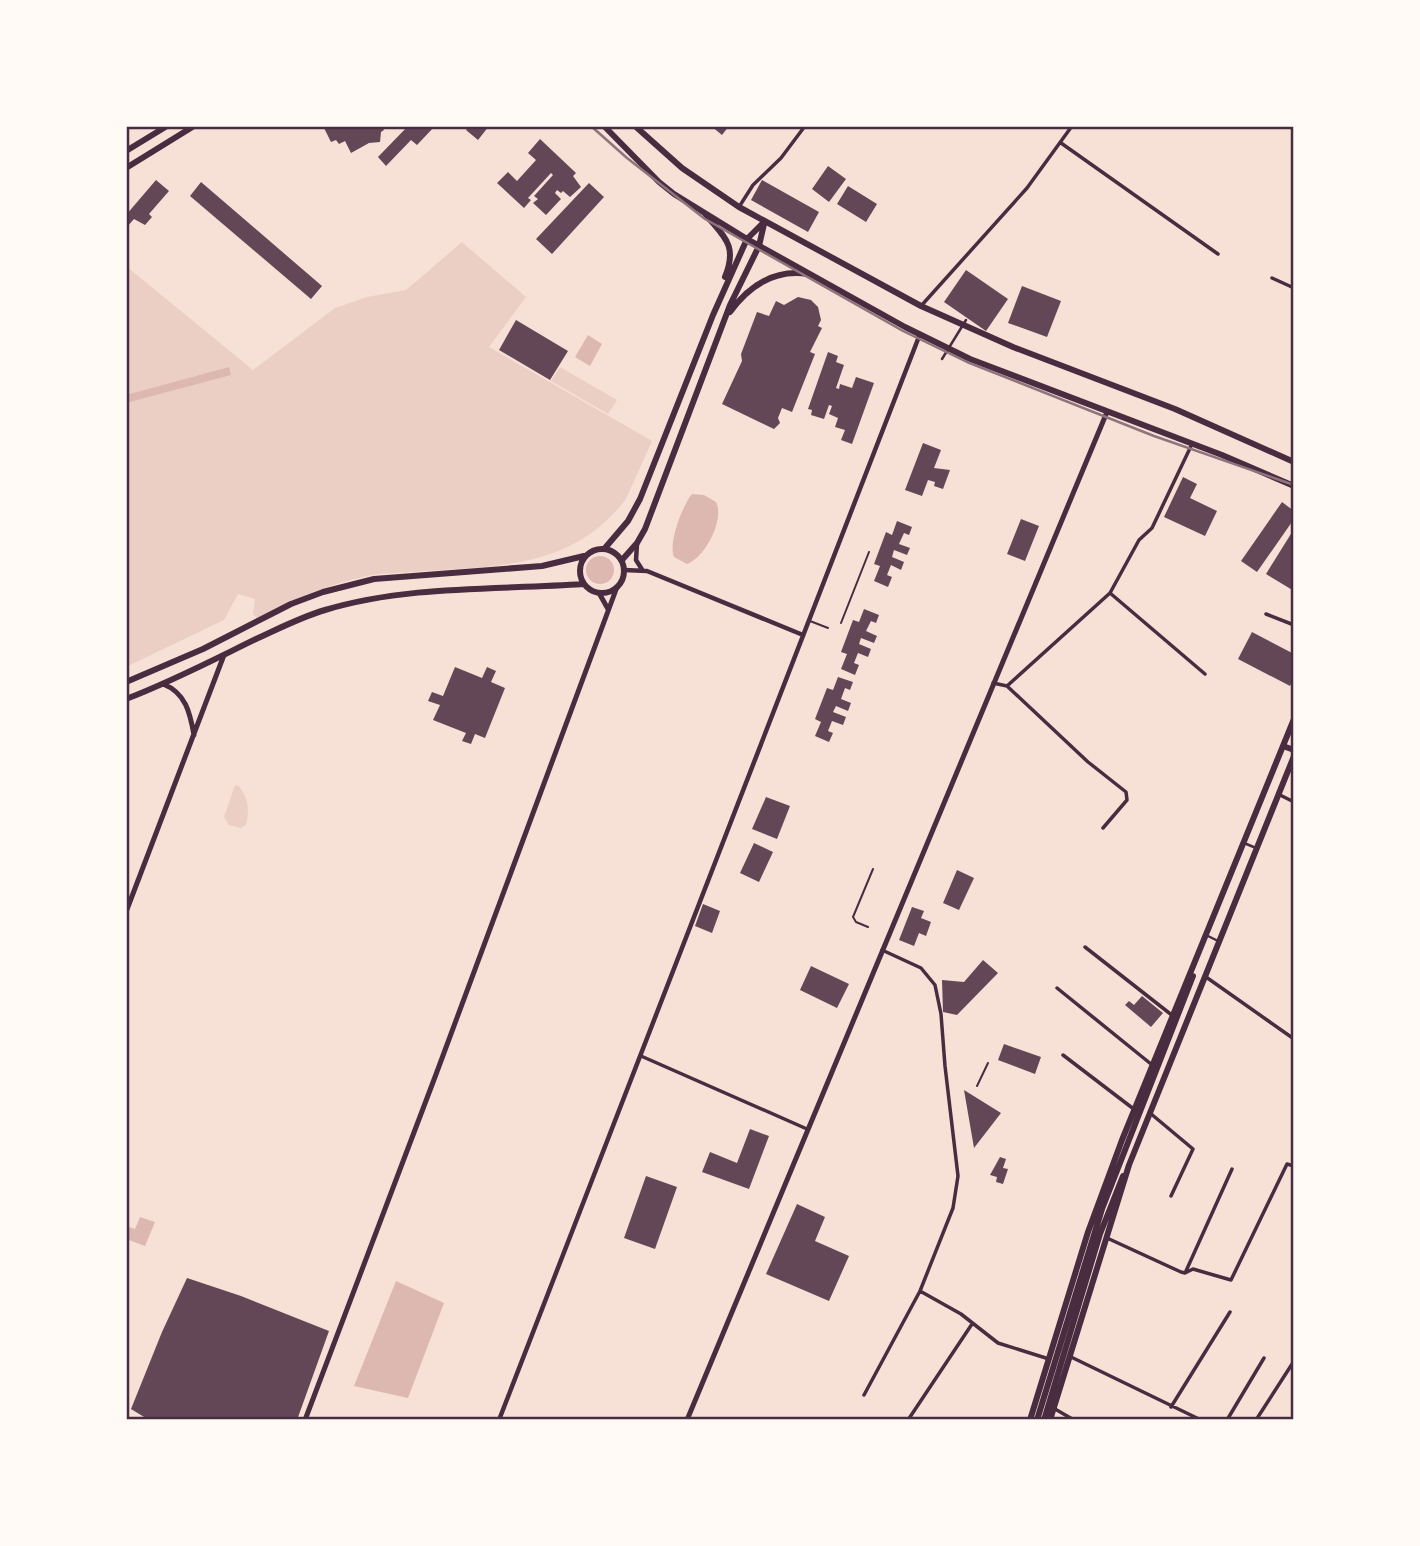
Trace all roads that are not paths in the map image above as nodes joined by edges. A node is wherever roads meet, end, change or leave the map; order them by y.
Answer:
1 (167, 126) edge
2 (194, 126) edge
3 (604, 126) edge
4 (635, 126) edge
5 (805, 126) edge
6 (1072, 126) edge
7 (1289, 126) edge
8 (1294, 130) edge
9 (1061, 144) junction
10 (126, 150) edge
11 (126, 167) edge
12 (740, 207) junction
13 (706, 215) junction
14 (764, 222) junction
15 (747, 239) junction
16 (759, 246) junction
17 (1218, 254) dead end
18 (808, 275) junction
19 (1272, 278) dead end
20 (1294, 288) edge
21 (921, 306) junction
22 (713, 315) junction
23 (724, 320) junction
24 (966, 320) dead end
25 (920, 334) junction
26 (942, 359) dead end
27 (1107, 412) junction
28 (1192, 444) junction
29 (1294, 462) edge
30 (1294, 486) edge
31 (637, 543) junction
32 (605, 548) junction
33 (869, 552) dead end
34 (584, 556) junction
35 (622, 560) junction
36 (624, 570) junction
37 (643, 571) junction
38 (583, 584) junction
39 (617, 587) junction
40 (599, 593) junction
41 (1110, 593) junction
42 (608, 612) junction
43 (1266, 614) dead end
44 (809, 620) junction
45 (841, 623) dead end
46 (1294, 625) edge
47 (828, 628) dead end
48 (803, 635) junction
49 (224, 655) junction
50 (1205, 674) dead end
51 (126, 682) edge
52 (993, 683) junction
53 (163, 684) junction
54 (1007, 686) junction
55 (126, 699) edge
56 (1294, 719) edge
57 (194, 735) junction
58 (1283, 746) junction
59 (1294, 753) edge
60 (1278, 794) junction
61 (1294, 802) edge
62 (1103, 828) dead end
63 (1244, 843) junction
64 (1256, 848) junction
65 (873, 869) dead end
66 (126, 912) edge
67 (867, 927) dead end
68 (1206, 935) junction
69 (1218, 940) junction
70 (1085, 947) dead end
71 (882, 950) junction
72 (1199, 954) junction
73 (1206, 977) junction
74 (1057, 988) dead end
75 (1173, 1016) junction
76 (1294, 1038) edge
77 (1063, 1055) dead end
78 (640, 1056) junction
79 (1153, 1065) junction
80 (1135, 1110) junction
81 (1150, 1113) junction
82 (807, 1129) junction
83 (1127, 1129) junction
84 (1141, 1136) junction
85 (1129, 1165) junction
86 (1294, 1166) edge
87 (1232, 1169) dead end
88 (1171, 1196) dead end
89 (1107, 1238) junction
90 (1185, 1273) junction
91 (920, 1291) junction
92 (1230, 1312) dead end
93 (972, 1324) junction
94 (1069, 1356) junction
95 (1264, 1358) dead end
96 (1049, 1359) junction
97 (1294, 1361) edge
98 (864, 1395) dead end
99 (1171, 1407) junction
100 (1053, 1409) junction
101 (306, 1419) edge
102 (499, 1420) edge
103 (687, 1420) edge
104 (908, 1420) edge
105 (1030, 1420) edge
106 (1037, 1420) edge
107 (1044, 1420) edge
108 (1050, 1420) edge
109 (1074, 1420) edge
110 (1202, 1420) edge
111 (1227, 1420) edge
112 (1256, 1420) edge

1 - 10 main road
2 - 11 main road
3 - 13 main road
4 - 12 main road
5 - 12 street
6 - 9 street
7 - 8 street
9 - 17 street
9 - 21 street
12 - 14 main road
13 - 15 main road
13 - 22 main road
14 - 15 main road
14 - 16 main road
14 - 21 main road
15 - 16 main road
15 - 22 main road
16 - 18 main road
16 - 23 main road
18 - 23 main road
18 - 25 main road
19 - 20 street
21 - 29 main road
22 - 32 main road
23 - 31 main road
24 - 26 street
25 - 27 main road
25 - 44 street
27 - 28 main road
27 - 52 main road
28 - 30 main road
28 - 41 street
31 - 35 main road
31 - 37 street
32 - 34 main road
32 - 35 main road
33 - 45 lane
34 - 38 main road
34 - 51 main road
35 - 36 main road
36 - 37 street
36 - 39 main road
37 - 48 street
38 - 40 main road
38 - 49 main road
39 - 40 main road
39 - 42 main road
40 - 42 main road
41 - 50 street
41 - 54 street
42 - 101 main road
43 - 46 street
44 - 47 lane
44 - 48 street
48 - 78 street
49 - 53 main road
49 - 57 main road
52 - 54 street
52 - 71 main road
53 - 55 main road
53 - 57 main road
54 - 62 street
56 - 58 main road
57 - 66 main road
58 - 59 main road
58 - 63 main road
59 - 60 main road
60 - 61 street
60 - 64 main road
63 - 64 street
63 - 68 main road
64 - 69 main road
65 - 67 lane
68 - 69 street
68 - 72 main road
69 - 73 main road
70 - 75 street
71 - 82 main road
71 - 91 street
72 - 75 main road
72 - 106 main road
73 - 76 street
73 - 81 main road
74 - 79 street
75 - 79 main road
77 - 80 street
78 - 82 street
78 - 102 street
79 - 80 main road
80 - 83 main road
81 - 84 main road
81 - 88 street
82 - 103 main road
83 - 84 main road
83 - 96 main road
84 - 85 main road
85 - 89 main road
85 - 107 main road
86 - 90 street
87 - 90 street
89 - 90 street
89 - 94 main road
91 - 93 street
91 - 98 street
92 - 99 street
93 - 96 street
93 - 104 street
94 - 99 street
94 - 100 main road
95 - 111 street
96 - 105 main road
97 - 112 street
99 - 110 street
100 - 108 main road
100 - 109 street

